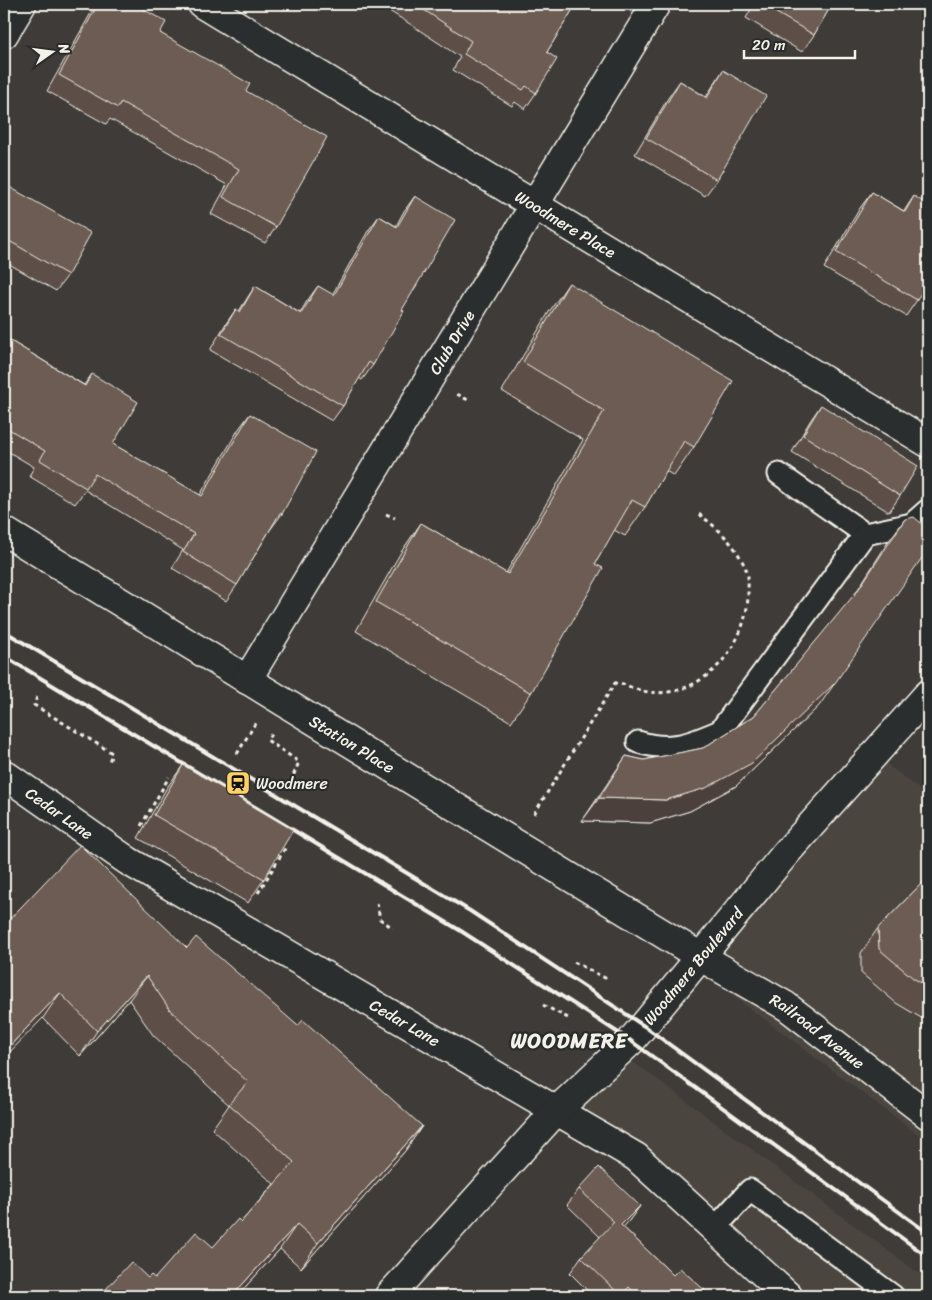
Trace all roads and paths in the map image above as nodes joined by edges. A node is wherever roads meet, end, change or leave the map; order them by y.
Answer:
1 (22, 4) edge
2 (202, 4) edge
3 (656, 4) edge
4 (4, 34) edge
5 (534, 204) junction
6 (928, 443) edge
7 (779, 474) dead end
8 (928, 510) edge
9 (696, 512) dead end
10 (4, 531) edge
11 (865, 534) junction
12 (247, 680) junction
13 (928, 694) edge
14 (37, 697) dead end
15 (246, 738) dead end
16 (280, 738) dead end
17 (638, 742) dead end
18 (237, 754) dead end
19 (109, 762) dead end
20 (169, 777) dead end
21 (8, 786) edge
22 (289, 786) dead end
23 (534, 814) dead end
24 (141, 826) dead end
25 (286, 847) edge
26 (258, 893) edge
27 (377, 903) dead end
28 (393, 928) dead end
29 (701, 957) junction
30 (574, 962) dead end
31 (607, 979) dead end
32 (543, 1005) dead end
33 (570, 1019) dead end
34 (555, 1112) junction
35 (928, 1115) edge
36 (714, 1229) junction
37 (389, 1296) edge
38 (788, 1296) edge
39 (893, 1296) edge

1 - 4 street
2 - 5 street, Woodmere Place
3 - 5 street, Club Drive
5 - 6 street, Woodmere Place
5 - 12 street, Club Drive
7 - 11 lane
8 - 11 lane
9 - 23 path
10 - 12 street, Station Place
11 - 17 lane
12 - 29 street, Station Place
13 - 29 street, Woodmere Boulevard
14 - 19 path
15 - 18 path
16 - 22 path
20 - 24 path
21 - 34 street, Cedar Lane
25 - 26 path
27 - 28 path
29 - 34 street, Woodmere Boulevard
29 - 35 street, Railroad Avenue
30 - 31 path
32 - 33 path
34 - 36 street, Cedar Lane
34 - 37 street, Woodmere Boulevard
36 - 38 street, Cedar Lane
36 - 39 lane

